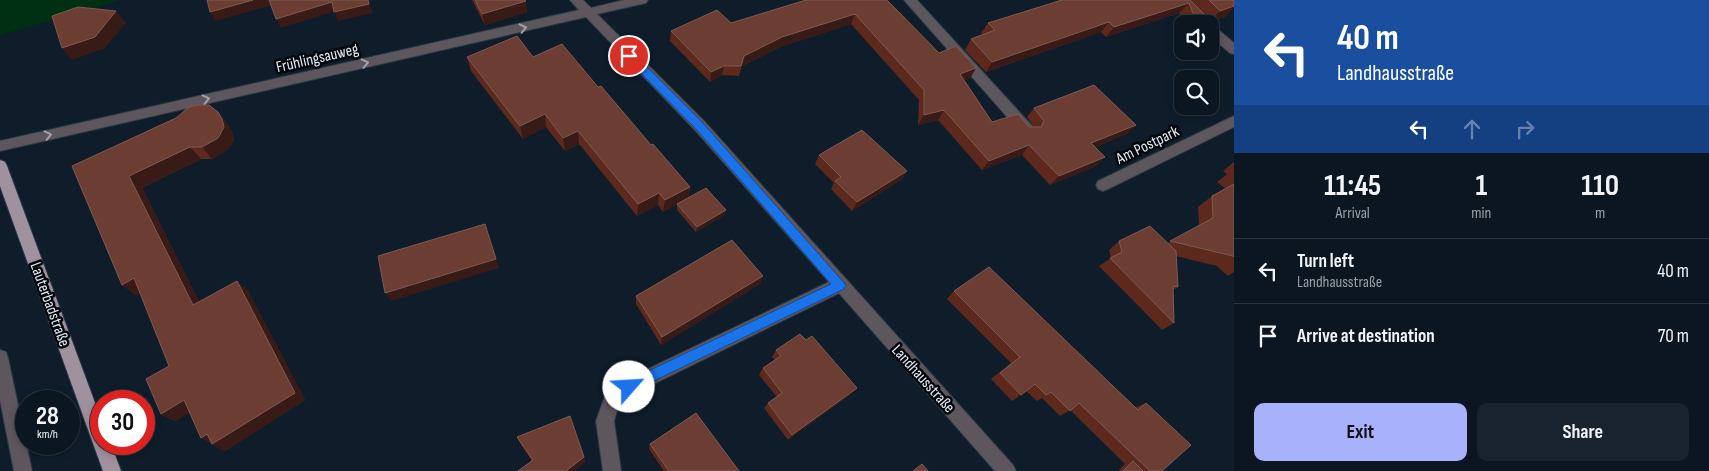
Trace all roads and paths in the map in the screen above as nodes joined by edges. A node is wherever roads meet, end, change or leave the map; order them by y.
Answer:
1 (576, 0) edge
2 (642, 0) edge
3 (910, 0) edge
4 (1178, 0) edge
5 (587, 13) junction
6 (1194, 15) edge
7 (1219, 37) edge
8 (1234, 50) edge
9 (1234, 121) edge
10 (1028, 131) edge
11 (0, 146) edge
12 (0, 166) edge
13 (1103, 185) dead end
14 (840, 285) junction
15 (0, 358) edge
16 (90, 410) edge
17 (106, 455) edge
18 (23, 471) edge
19 (112, 471) edge
20 (612, 471) edge
21 (1007, 471) edge

1 - 5 street, Landhausstraße
2 - 5 street, Frühlingsauweg
3 - 10 street
4 - 6 street
11 -> 5 street, Frühlingsauweg
5 - 14 street, Landhausstraße
7 - 8 street
9 - 13 street, Am Postpark
12 - 16 main road, Lauterbadstraße
14 - 20 street
14 - 21 street, Landhausstraße
15 - 18 street
17 - 19 main road, Lauterbadstraße

